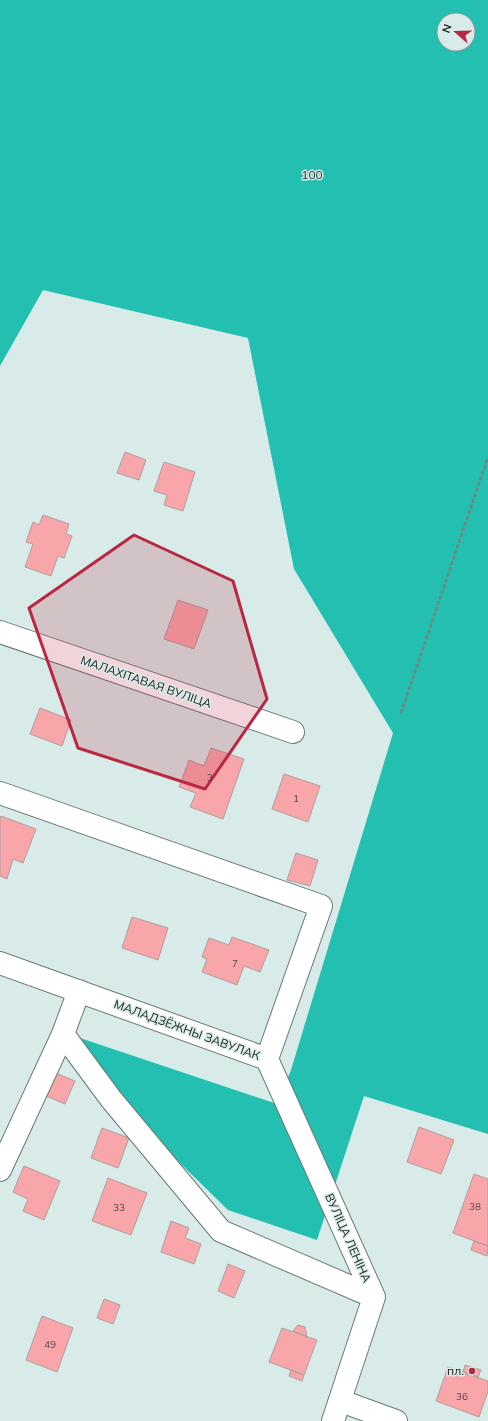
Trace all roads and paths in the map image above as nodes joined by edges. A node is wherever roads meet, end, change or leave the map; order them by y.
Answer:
1 (488, 458) edge
2 (0, 632) edge
3 (401, 713) dead end
4 (293, 732) dead end
5 (0, 793) edge
6 (0, 963) edge
7 (79, 991) junction
8 (63, 1034) junction
9 (267, 1059) junction
10 (0, 1170) edge
11 (374, 1297) junction
12 (340, 1401) junction
13 (333, 1421) edge
14 (396, 1421) edge

1 - 3 path
2 - 4 street, МАЛАХІТАВАЯ ВУЛІЦА
5 - 9 street, МАЛАДЗЁЖНЫ ЗАВУЛАК
6 - 7 street, МАЛАДЗЁЖНЫ ЗАВУЛАК
7 - 8 street
7 - 9 street, МАЛАДЗЁЖНЫ ЗАВУЛАК
8 - 10 street
8 - 11 street
9 - 11 street, ВУЛІЦА ЛЕНІНА
11 - 12 street, ВУЛІЦА ЛЕНІНА
12 - 13 street, ВУЛІЦА ЛЕНІНА
12 - 14 street

